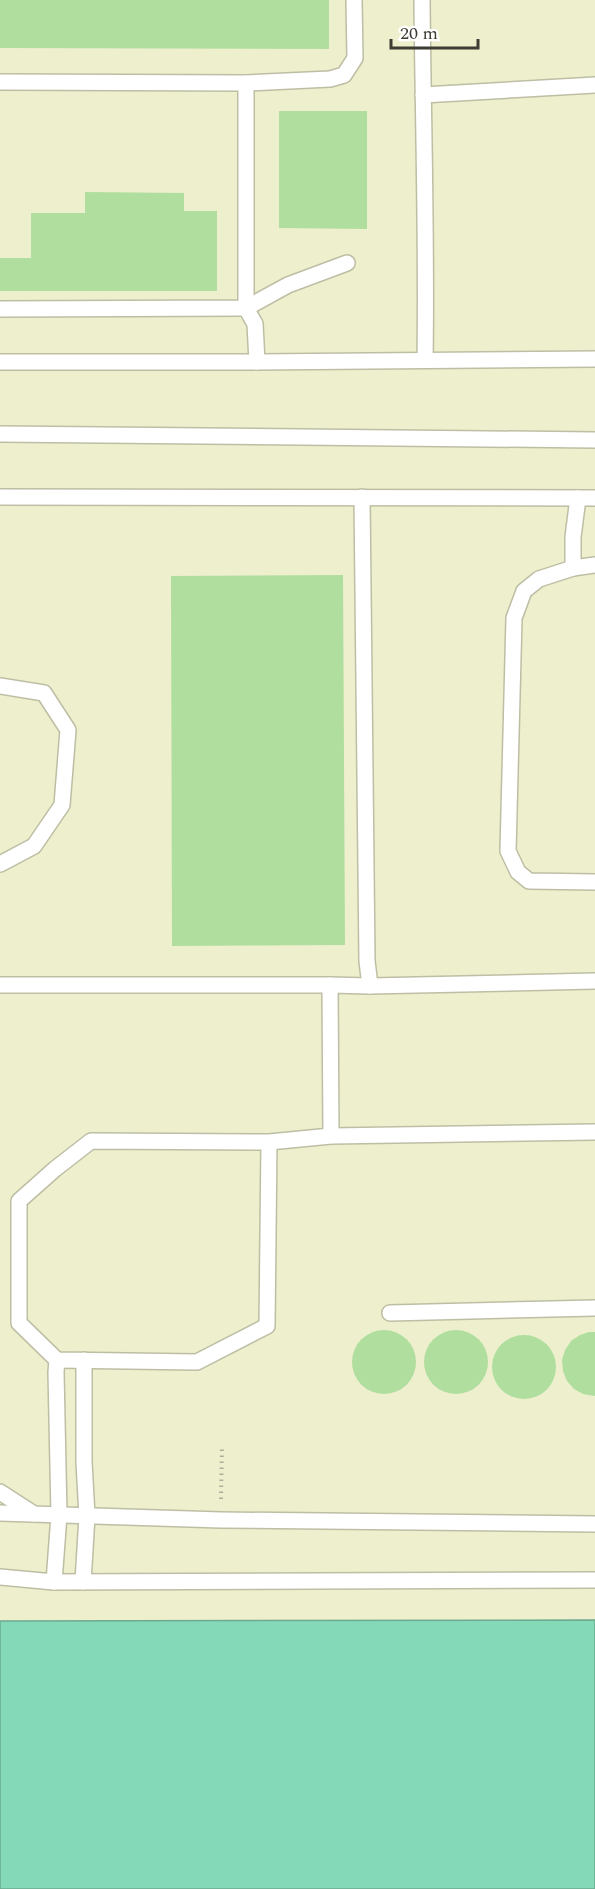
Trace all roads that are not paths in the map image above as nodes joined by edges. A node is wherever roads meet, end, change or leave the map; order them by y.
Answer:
1 (354, 0) edge
2 (422, 0) edge
3 (0, 82) edge
4 (246, 83) junction
5 (595, 85) edge
6 (423, 95) junction
7 (347, 263) dead end
8 (246, 308) junction
9 (0, 309) edge
10 (595, 359) edge
11 (425, 360) junction
12 (0, 362) edge
13 (257, 362) junction
14 (0, 434) edge
15 (595, 440) edge
16 (0, 496) edge
17 (362, 497) junction
18 (578, 498) junction
19 (595, 498) edge
20 (595, 566) edge
21 (573, 568) junction
22 (0, 686) edge
23 (0, 864) edge
24 (595, 882) edge
25 (595, 981) edge
26 (0, 985) edge
27 (330, 985) junction
28 (370, 986) junction
29 (595, 1132) edge
30 (331, 1136) junction
31 (269, 1142) junction
32 (595, 1308) edge
33 (390, 1312) dead end
34 (57, 1360) junction
35 (84, 1360) junction
36 (0, 1492) edge
37 (0, 1513) edge
38 (36, 1515) junction
39 (59, 1515) junction
40 (87, 1516) junction
41 (595, 1524) edge
42 (0, 1577) edge
43 (595, 1580) edge
44 (54, 1582) junction
45 (83, 1582) junction

1 - 4 lane
2 - 6 lane
3 - 4 lane
4 - 8 lane
5 - 6 lane
6 - 11 lane
7 - 8 lane
8 - 9 lane
8 - 13 lane
10 - 11 lane
11 - 13 lane
12 - 13 lane
14 - 15 lane
16 - 17 lane
17 - 18 lane
17 - 28 lane
18 - 19 lane
18 - 21 lane
20 - 21 lane
21 - 24 lane
22 - 23 lane
25 - 28 lane
26 - 27 lane
27 - 28 lane
27 - 30 lane
29 - 30 lane
30 - 31 lane
31 - 34 lane
31 - 35 lane
32 - 33 lane
34 - 35 lane
34 - 39 lane
35 - 40 lane
36 - 38 lane
37 - 38 lane
38 - 39 lane
39 - 40 lane
39 - 44 lane
40 - 41 lane
40 - 45 lane
42 - 44 lane
43 - 45 lane
44 - 45 lane

